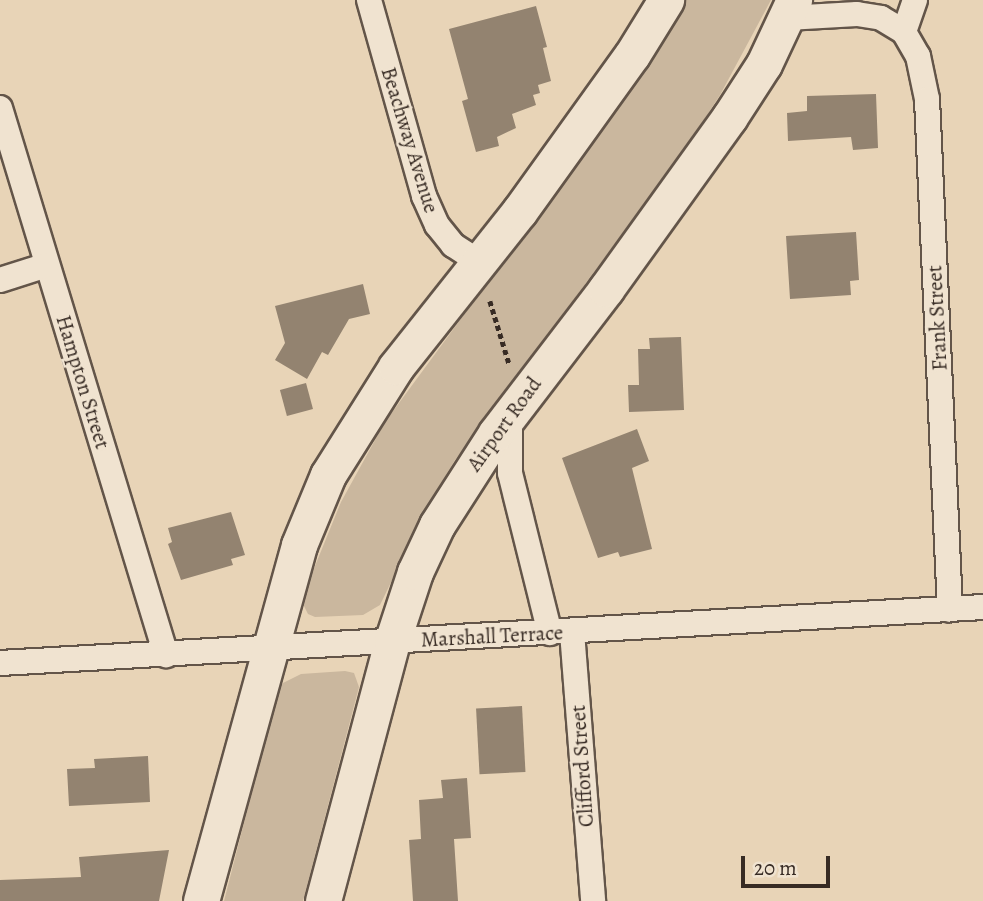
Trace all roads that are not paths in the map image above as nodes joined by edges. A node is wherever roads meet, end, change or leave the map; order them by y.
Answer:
1 (369, 0) edge
2 (666, 0) edge
3 (915, 0) edge
4 (791, 9) edge
5 (904, 32) junction
6 (0, 108) edge
7 (47, 265) junction
8 (474, 269) junction
9 (0, 280) edge
10 (516, 407) junction
11 (983, 607) edge
12 (950, 609) junction
13 (561, 632) junction
14 (391, 642) junction
15 (269, 649) junction
16 (166, 655) junction
17 (0, 663) edge
18 (201, 901) edge
19 (323, 901) edge
20 (593, 901) edge

1 - 8 street, Beachway Avenue
2 - 8 main road
3 - 5 street
4 - 5 street
4 - 10 main road, Airport Road
5 - 12 street, Frank Street
6 - 7 street, Hampton Street
7 - 9 street
7 - 16 street, Hampton Street
8 - 15 main road
10 - 13 street
10 - 14 main road, Airport Road
11 - 12 street, Marshall Terrace
12 - 13 street, Marshall Terrace
13 - 14 street, Marshall Terrace
13 - 20 street, Clifford Street
14 - 15 street, Marshall Terrace
14 - 19 main road, Airport Road
15 - 16 street, Marshall Terrace
15 - 18 main road
16 - 17 street, Marshall Terrace

